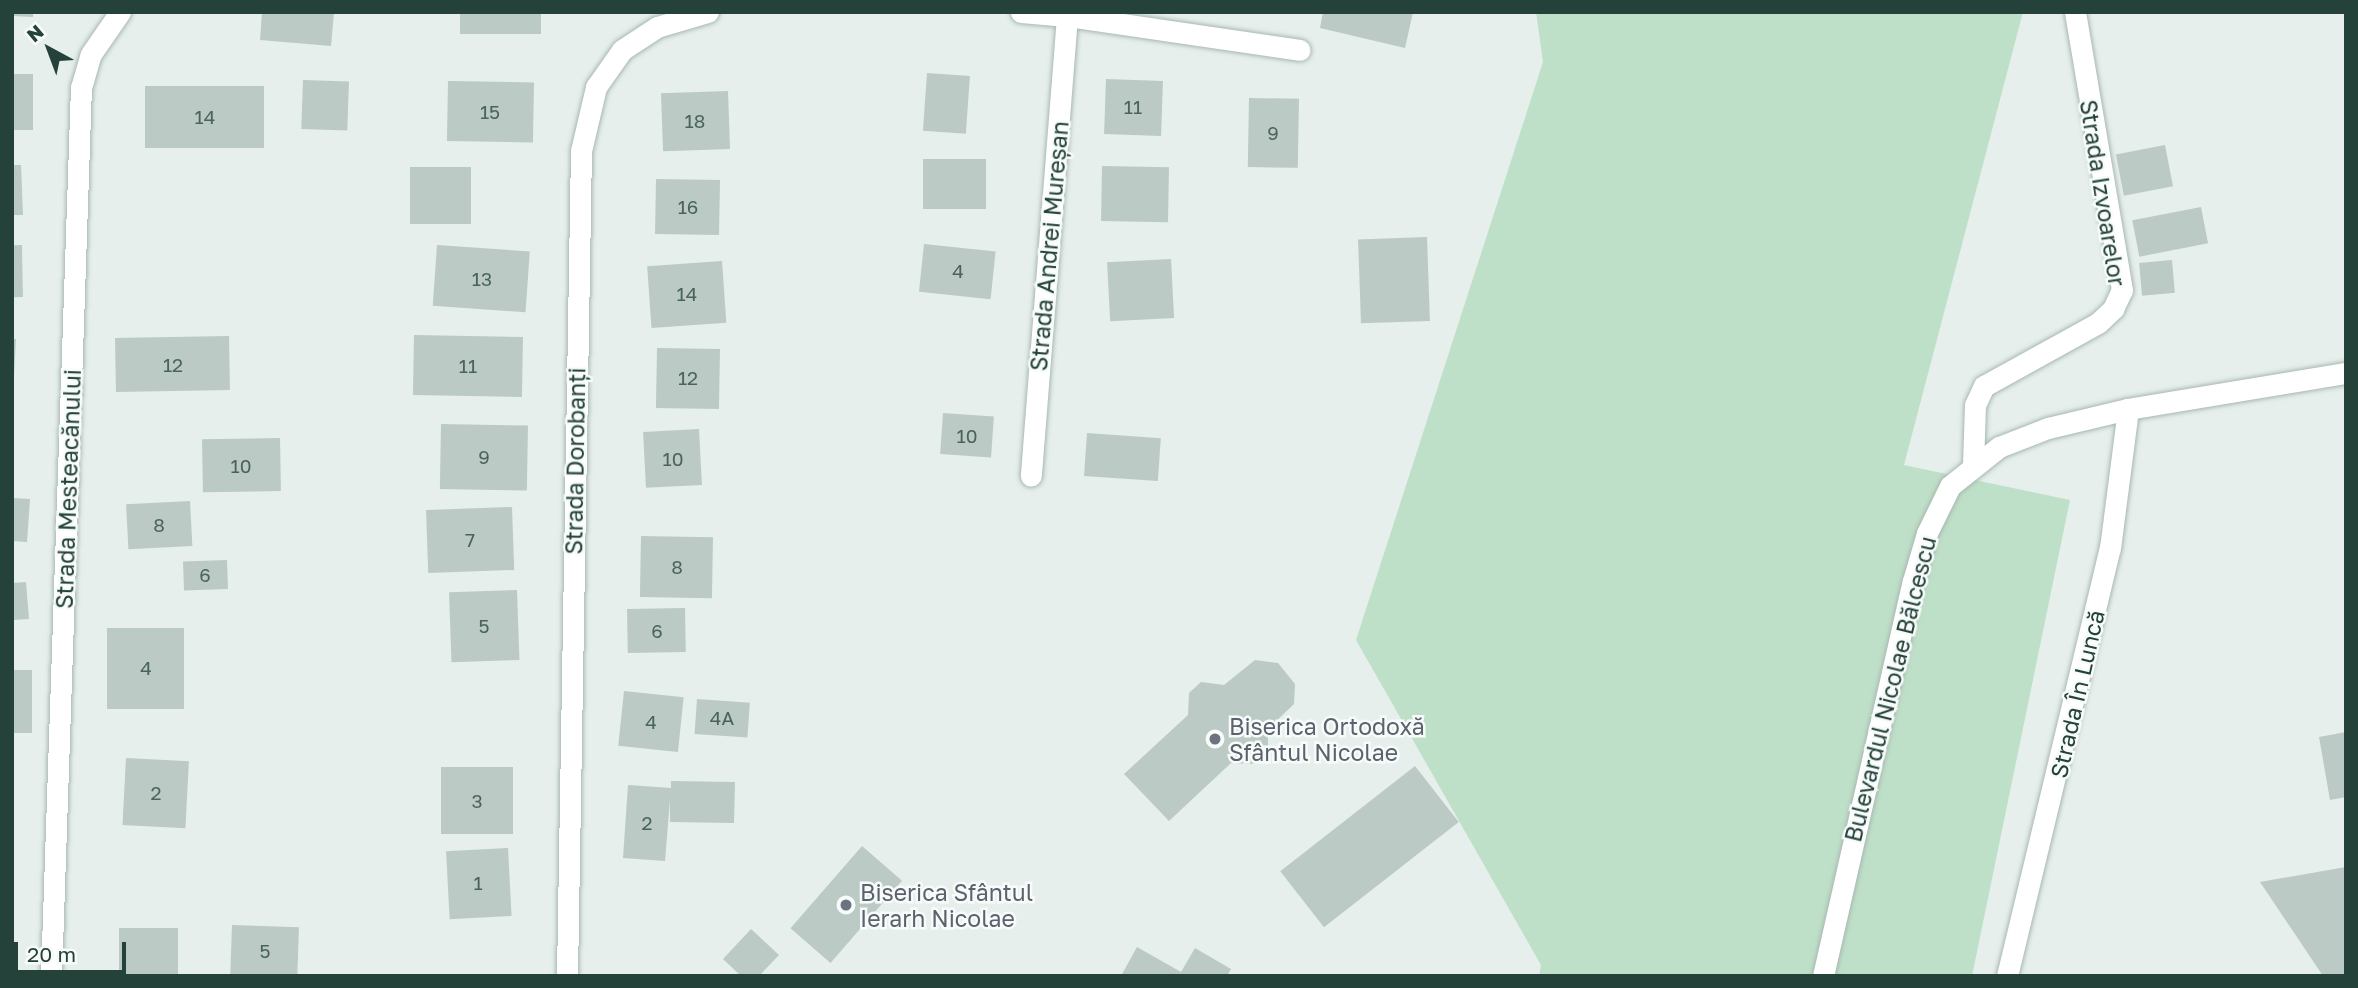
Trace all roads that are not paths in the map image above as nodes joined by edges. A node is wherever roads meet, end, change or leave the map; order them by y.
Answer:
1 (120, 12) edge
2 (708, 12) edge
3 (1021, 12) edge
4 (2075, 12) edge
5 (1067, 16) junction
6 (1300, 50) dead end
7 (2346, 373) edge
8 (2128, 409) junction
9 (1972, 465) junction
10 (1031, 477) dead end
11 (51, 976) edge
12 (567, 976) edge
13 (1823, 976) edge
14 (2007, 976) edge

1 - 11 street, Strada Mesteacănului
2 - 12 street, Strada Dorobanți
3 - 5 street
4 - 9 street, Strada Izvoarelor
5 - 6 street
5 - 10 street, Strada Andrei Mureșan
7 - 8 street, Bulevardul Nicolae Bălcescu
8 - 9 street, Bulevardul Nicolae Bălcescu
8 - 14 street, Strada În Luncă
9 - 13 street, Bulevardul Nicolae Bălcescu

